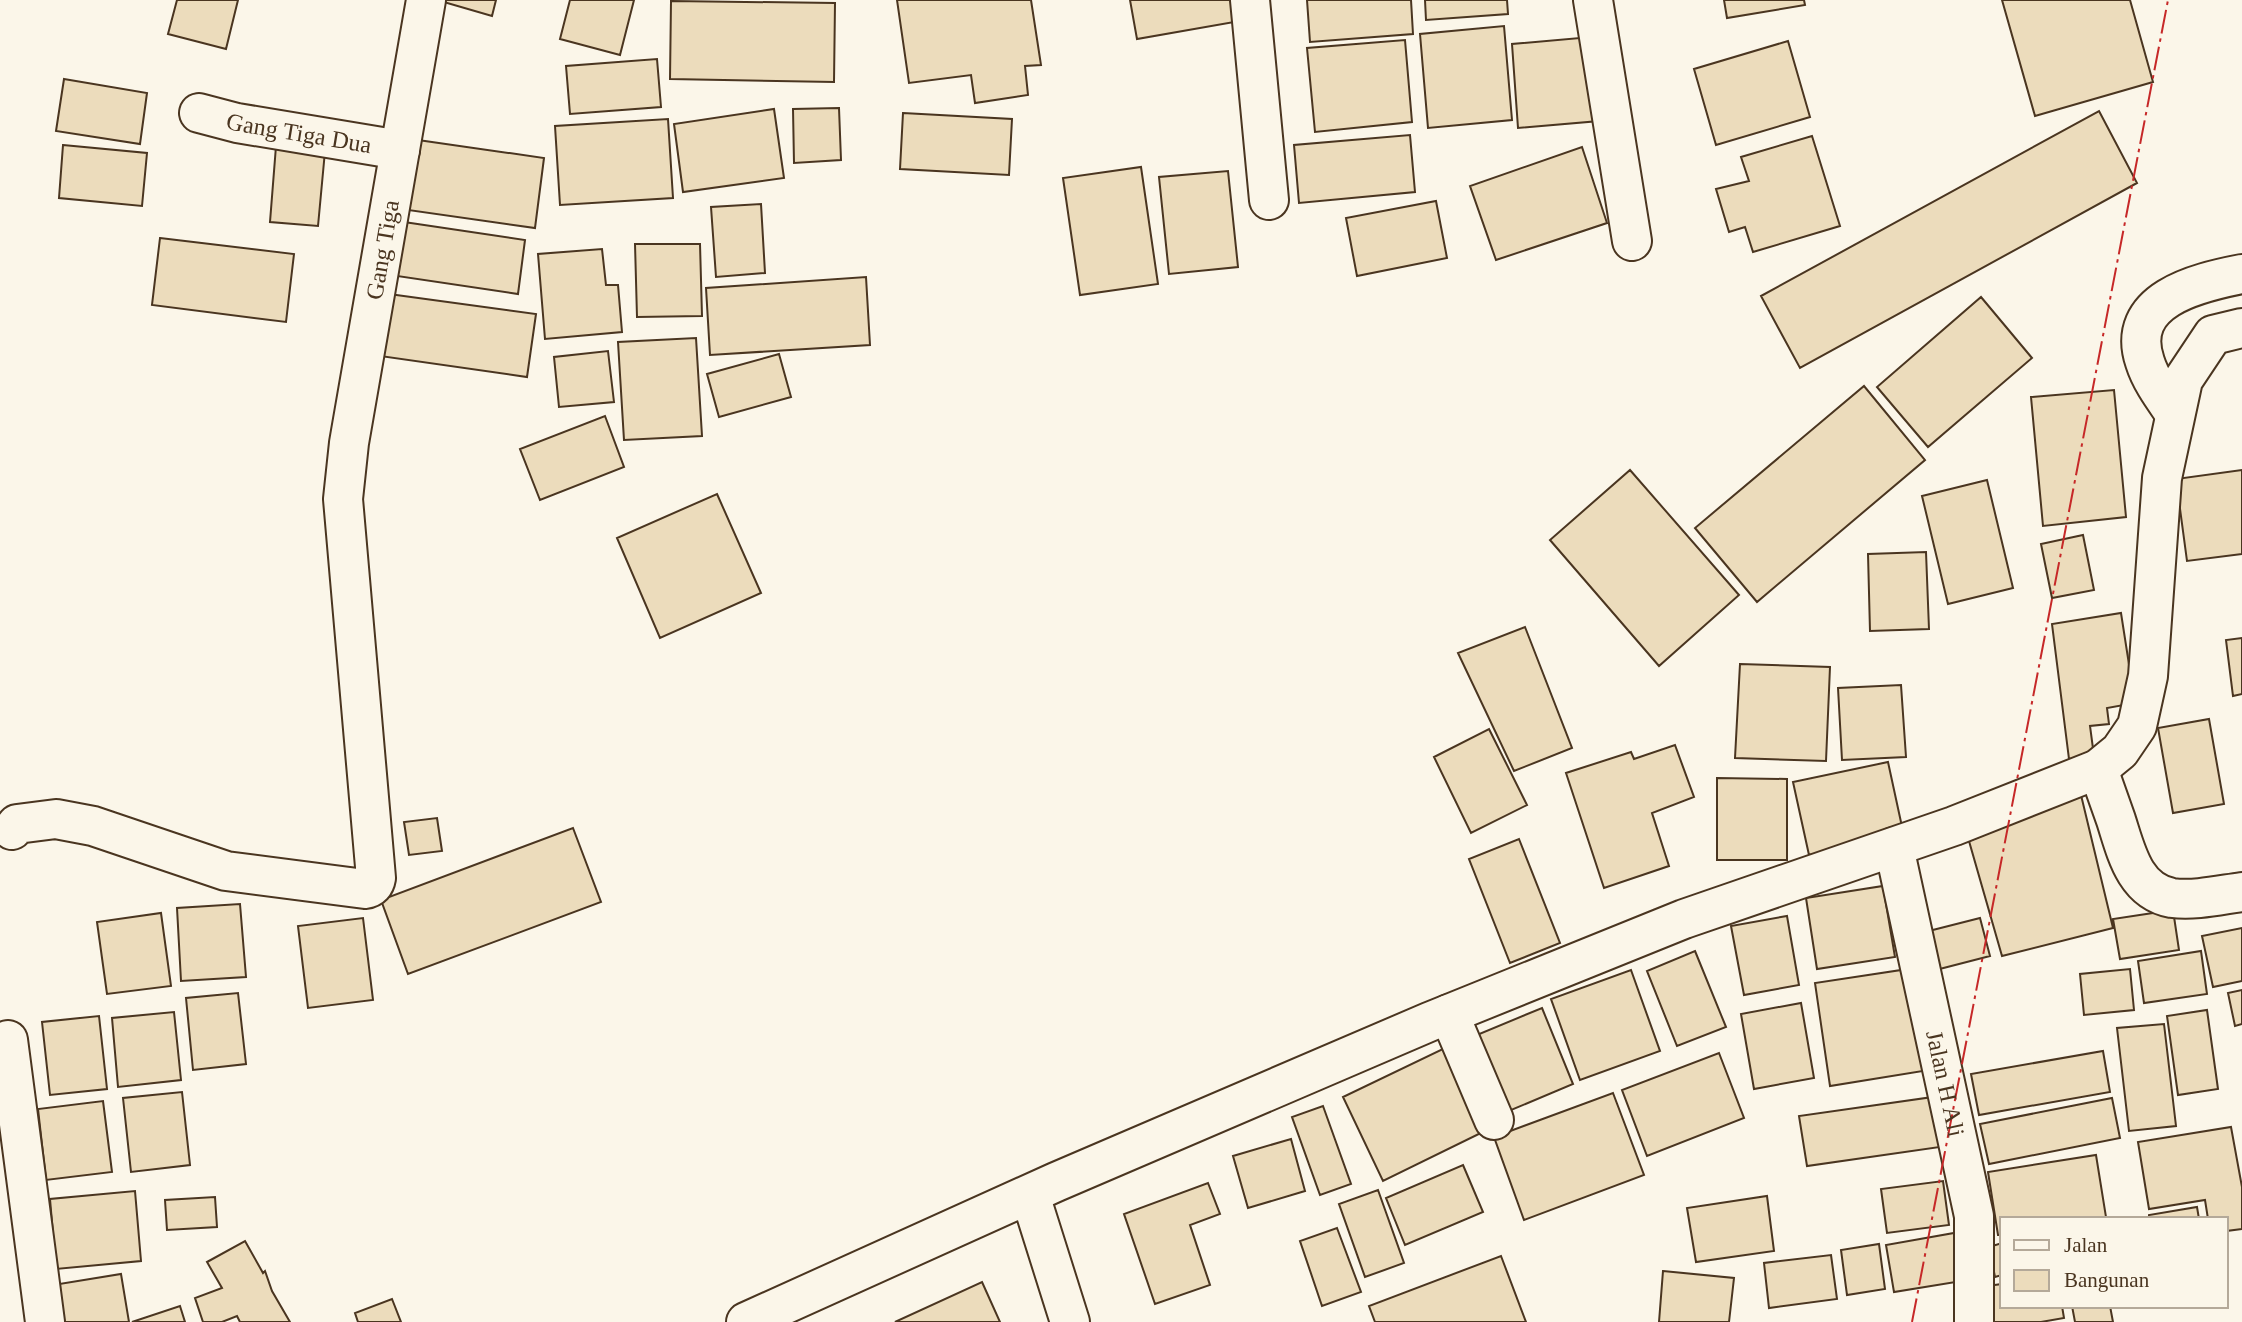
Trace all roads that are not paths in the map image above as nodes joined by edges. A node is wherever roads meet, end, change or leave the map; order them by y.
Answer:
1 (426, 0) edge
2 (1250, 0) edge
3 (1593, 0) edge
4 (199, 113) dead end
5 (400, 150) junction
6 (1269, 200) dead end
7 (1632, 241) dead end
8 (2242, 274) edge
9 (2242, 328) edge
10 (2175, 414) junction
11 (2098, 769) junction
12 (12, 830) dead end
13 (1894, 847) junction
14 (2242, 892) edge
15 (1450, 1014) junction
16 (8, 1040) dead end
17 (1494, 1119) dead end
18 (1030, 1195) junction
19 (45, 1322) edge
20 (746, 1322) edge
21 (1070, 1322) edge
22 (1974, 1322) edge

1 - 5 street, Gang Tiga
2 - 6 street
3 - 7 street
4 - 5 street, Gang Tiga Dua
5 - 12 street, Gang Tiga
8 - 10 street
9 - 10 street
10 - 11 street
11 - 13 street
11 - 14 street
13 - 15 street
13 - 22 street, Jalan H Ali
15 - 17 street
15 - 18 street
16 - 19 street
18 - 20 street
18 - 21 street

